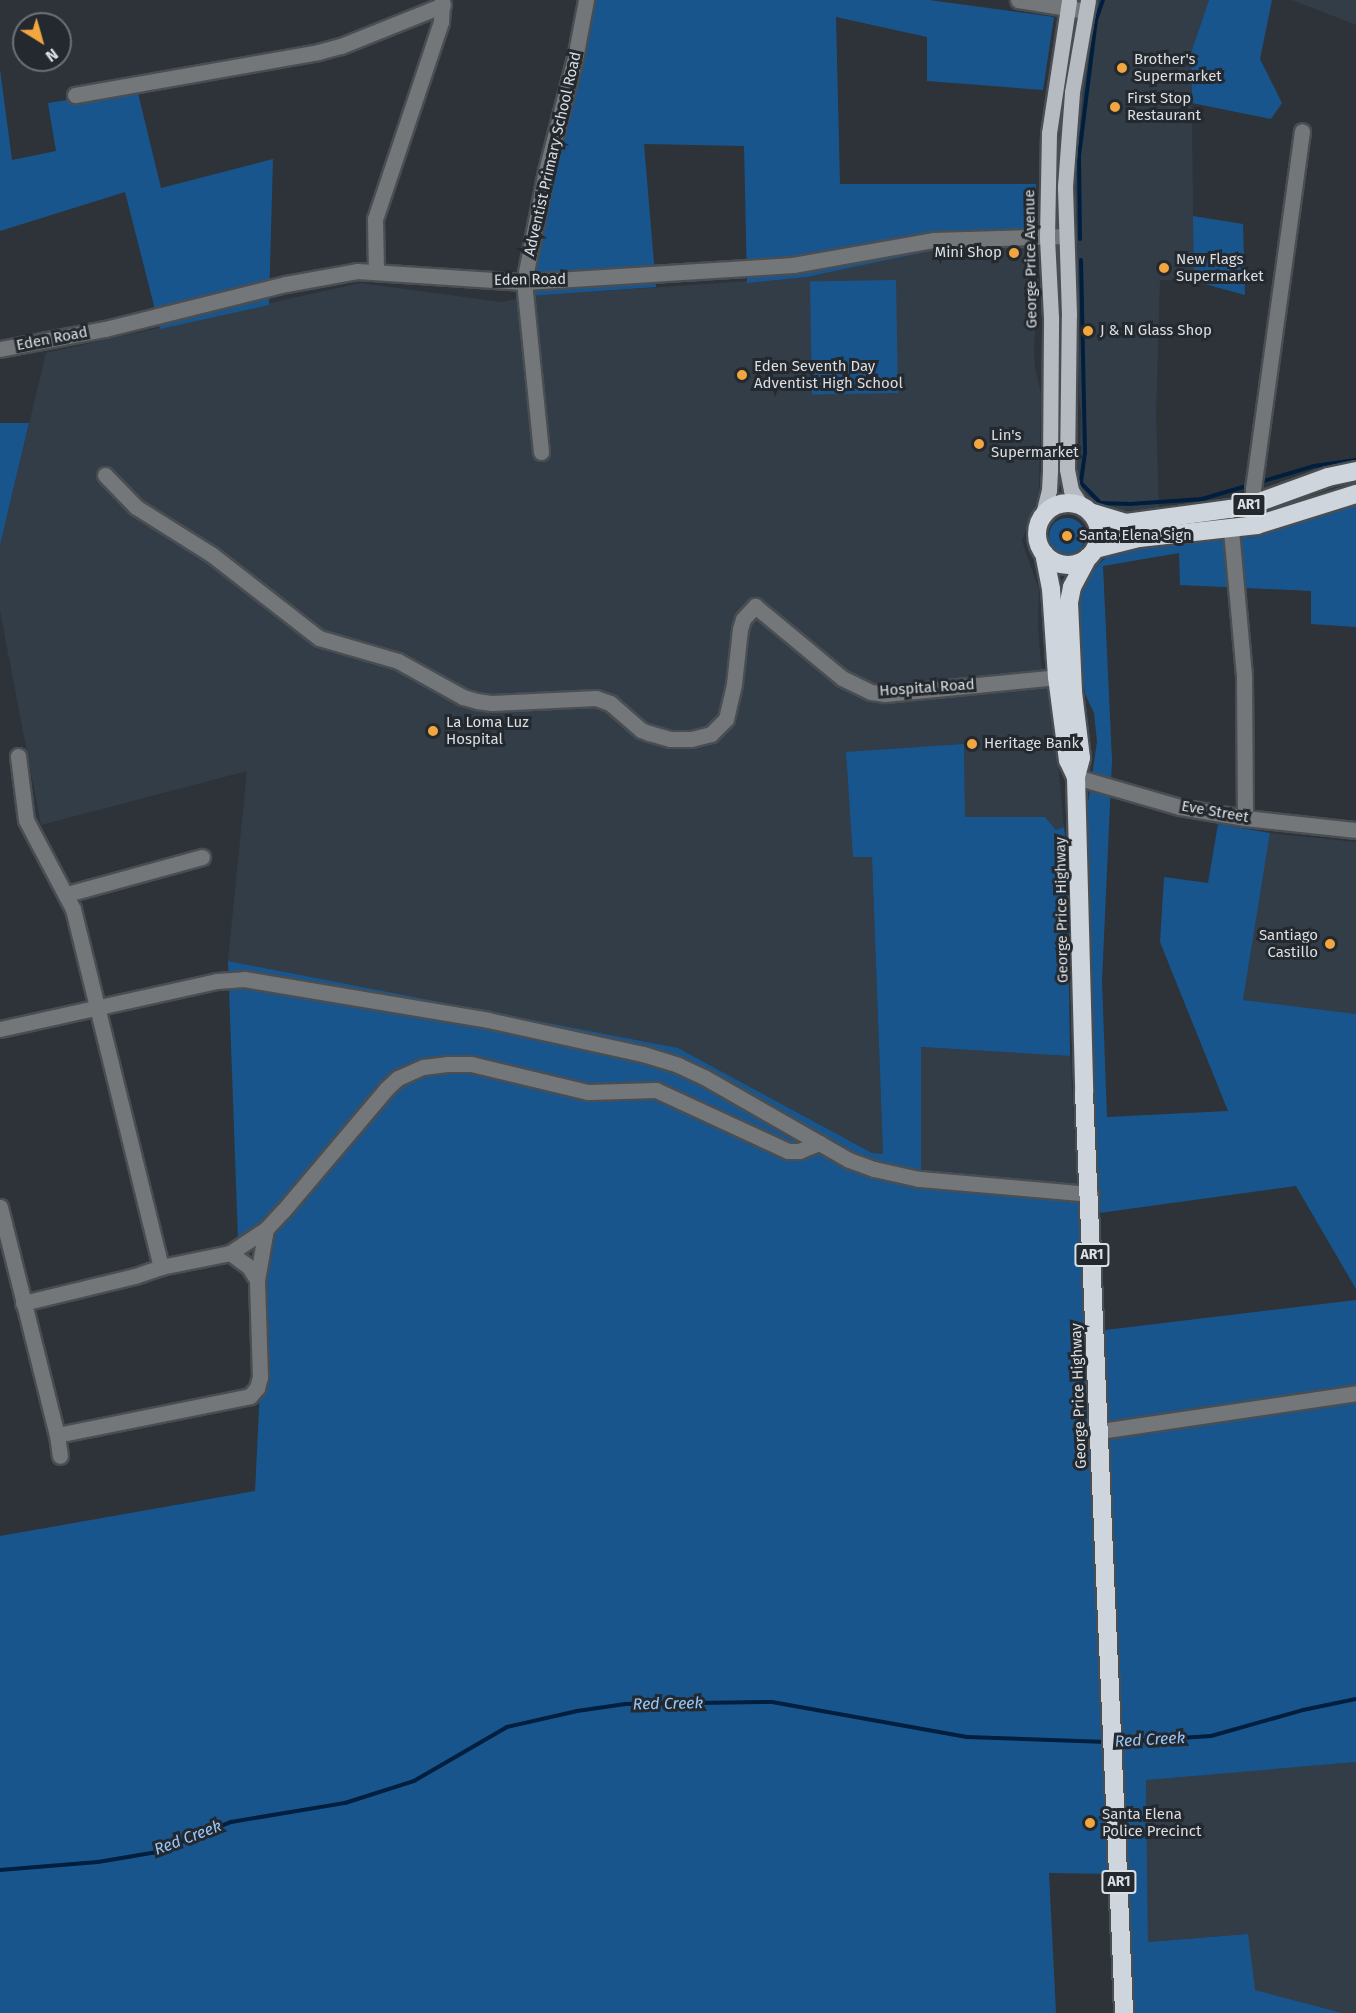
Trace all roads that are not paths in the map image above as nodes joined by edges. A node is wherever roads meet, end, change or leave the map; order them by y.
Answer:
1 (585, 0) edge
2 (1018, 0) edge
3 (442, 2) edge
4 (1068, 4) edge
5 (1087, 5) edge
6 (75, 95) dead end
7 (1302, 131) dead end
8 (1066, 236) junction
9 (1047, 237) junction
10 (376, 271) junction
11 (524, 282) junction
12 (0, 349) edge
13 (541, 452) dead end
14 (1356, 471) edge
15 (105, 475) dead end
16 (1356, 494) edge
17 (1254, 504) junction
18 (1086, 509) junction
19 (1042, 518) junction
20 (1231, 530) junction
21 (1044, 553) junction
22 (1091, 553) junction
23 (1057, 677) junction
24 (18, 756) dead end
25 (1076, 777) junction
26 (1245, 818) junction
27 (1356, 830) edge
28 (202, 858) dead end
29 (67, 894) junction
30 (98, 1007) junction
31 (0, 1029) edge
32 (819, 1143) junction
33 (1090, 1194) junction
34 (0, 1207) edge
35 (266, 1229) junction
36 (230, 1253) junction
37 (161, 1267) junction
38 (257, 1280) junction
39 (23, 1303) junction
40 (1356, 1393) edge
41 (1100, 1431) junction
42 (57, 1435) junction
43 (60, 1456) dead end
44 (1124, 2013) edge

1 - 11 street, Adventist Primary School Road
2 - 4 street
3 - 6 street
3 - 10 street
4 - 5 street
4 - 9 main road, George Price Avenue
5 - 8 main road
7 - 17 street
8 - 9 street, Eden Road
8 - 18 main road
9 - 11 street, Eden Road
9 - 19 main road, George Price Avenue
10 - 11 street, Eden Road
10 - 12 street, Eden Road
11 - 13 street, Adventist Primary School Road
14 - 17 highway, AR1
15 - 23 street, Hospital Road
16 - 20 highway, AR1
17 - 18 highway, AR1
18 - 19 highway
18 - 22 highway
19 - 21 highway
20 - 22 highway, AR1
20 - 26 street
21 - 22 highway
21 - 23 highway, George Price Highway / AR1
22 - 25 highway, George Price Highway / AR1
23 - 25 highway, George Price Highway / AR1
24 - 29 street
25 - 26 street, Eve Street
25 - 33 highway, George Price Highway / AR1
26 - 27 street, Eve Street
28 - 29 street
29 - 30 street
30 - 31 street
30 - 32 street
30 - 37 street
32 - 33 street
32 - 35 street
33 - 41 highway, George Price Highway / AR1
34 - 39 street
35 - 36 street
35 - 38 street
36 - 37 street
36 - 38 street
37 - 39 street
38 - 42 street
39 - 42 street
40 - 41 street
41 - 44 highway, George Price Highway / AR1
42 - 43 street

